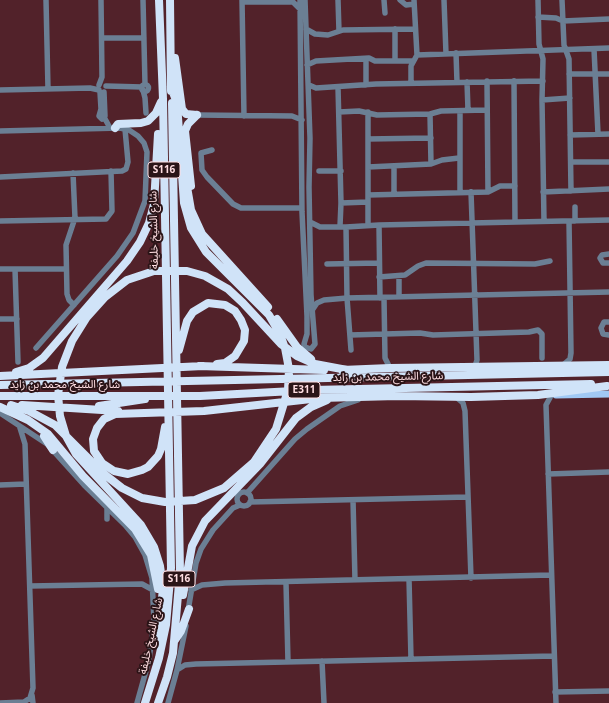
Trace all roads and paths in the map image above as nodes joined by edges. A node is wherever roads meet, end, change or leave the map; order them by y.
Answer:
1 (46, 0) edge
2 (101, 0) edge
3 (142, 0) edge
4 (159, 0) edge
5 (170, 0) edge
6 (300, 0) edge
7 (305, 0) edge
8 (338, 0) edge
9 (384, 0) edge
10 (400, 0) edge
11 (444, 0) edge
12 (538, 0) edge
13 (562, 0) edge
14 (242, 1) edge
15 (294, 1) edge
16 (414, 2) edge
17 (300, 9) junction
18 (385, 13) dead end
19 (538, 17) junction
20 (609, 20) edge
21 (563, 21) junction
22 (306, 29) junction
23 (395, 29) junction
24 (415, 29) junction
25 (339, 32) junction
26 (315, 34) junction
27 (102, 38) junction
28 (144, 38) junction
29 (307, 38) junction
30 (609, 48) edge
31 (564, 49) junction
32 (594, 49) junction
33 (171, 50) junction
34 (540, 50) junction
35 (456, 53) junction
36 (446, 54) junction
37 (417, 55) junction
38 (307, 58) junction
39 (366, 59) junction
40 (316, 61) junction
41 (395, 61) junction
42 (413, 61) junction
43 (307, 65) junction
44 (569, 74) junction
45 (596, 74) junction
46 (609, 74) edge
47 (487, 81) junction
48 (514, 81) junction
49 (542, 81) junction
50 (457, 82) junction
51 (467, 82) junction
52 (411, 83) junction
53 (309, 85) junction
54 (366, 85) junction
55 (171, 87) junction
56 (338, 87) junction
57 (0, 88) edge
58 (102, 88) junction
59 (144, 88) junction
60 (316, 88) junction
61 (48, 89) junction
62 (309, 93) junction
63 (570, 98) junction
64 (163, 99) junction
65 (542, 100) junction
66 (302, 107) junction
67 (468, 110) junction
68 (487, 110) junction
69 (460, 111) junction
70 (163, 112) junction
71 (339, 112) junction
72 (368, 112) junction
73 (146, 113) dead end
74 (430, 114) junction
75 (197, 115) junction
76 (244, 116) junction
77 (292, 116) junction
78 (302, 120) junction
79 (113, 128) junction
80 (125, 129) junction
81 (0, 131) edge
82 (598, 134) junction
83 (609, 134) edge
84 (570, 135) junction
85 (431, 138) junction
86 (368, 139) junction
87 (180, 149) junction
88 (212, 150) dead end
89 (459, 158) junction
90 (570, 162) junction
91 (609, 162) edge
92 (431, 164) junction
93 (394, 166) junction
94 (368, 167) junction
95 (111, 171) junction
96 (319, 171) dead end
97 (341, 171) junction
98 (73, 173) junction
99 (0, 177) edge
100 (515, 186) junction
101 (609, 189) edge
102 (571, 191) junction
103 (303, 192) junction
104 (460, 192) junction
105 (471, 192) junction
106 (488, 192) junction
107 (543, 192) junction
108 (394, 194) junction
109 (368, 195) junction
110 (368, 202) junction
111 (341, 203) junction
112 (574, 207) dead end
113 (302, 208) junction
114 (74, 220) junction
115 (609, 220) edge
116 (0, 221) edge
117 (544, 221) junction
118 (572, 221) junction
119 (310, 222) junction
120 (515, 222) junction
121 (472, 223) junction
122 (368, 225) junction
123 (379, 225) junction
124 (320, 227) junction
125 (343, 227) junction
126 (310, 239) junction
127 (609, 254) edge
128 (223, 259) junction
129 (550, 260) dead end
130 (379, 263) junction
131 (609, 263) edge
132 (327, 264) dead end
133 (347, 264) junction
134 (474, 264) junction
135 (0, 269) edge
136 (15, 269) junction
137 (66, 269) junction
138 (399, 276) junction
139 (379, 277) junction
140 (609, 292) edge
141 (571, 293) junction
142 (311, 295) junction
143 (475, 296) junction
144 (399, 297) junction
145 (347, 298) junction
146 (382, 298) junction
147 (324, 300) junction
148 (74, 305) junction
149 (313, 310) junction
150 (0, 315) edge
151 (0, 319) edge
152 (17, 319) junction
153 (609, 322) edge
154 (384, 334) junction
155 (475, 334) junction
156 (350, 335) junction
157 (609, 335) edge
158 (178, 341) junction
159 (36, 348) dead end
160 (350, 350) dead end
161 (542, 358) dead end
162 (18, 362) dead end
163 (607, 364) edge
164 (563, 365) junction
165 (199, 366) junction
166 (475, 366) junction
167 (390, 368) junction
168 (351, 369) junction
169 (609, 372) edge
170 (3, 376) edge
171 (0, 385) edge
172 (608, 388) edge
173 (552, 394) junction
174 (538, 395) junction
175 (0, 396) edge
176 (162, 396) junction
177 (446, 397) junction
178 (456, 397) junction
179 (471, 397) junction
180 (337, 398) junction
181 (11, 405) junction
182 (546, 405) junction
183 (0, 406) edge
184 (71, 408) junction
185 (465, 411) junction
186 (151, 412) junction
187 (0, 413) edge
188 (168, 415) junction
189 (35, 425) junction
190 (20, 428) junction
191 (32, 435) junction
192 (25, 444) junction
193 (53, 450) junction
194 (609, 472) edge
195 (548, 474) junction
196 (26, 484) junction
197 (0, 485) edge
198 (248, 492) junction
199 (468, 497) junction
200 (353, 500) junction
201 (250, 502) junction
202 (240, 505) junction
203 (551, 575) junction
204 (194, 577) junction
205 (152, 578) junction
206 (409, 578) junction
207 (471, 578) junction
208 (355, 580) junction
209 (286, 583) junction
210 (142, 584) junction
211 (202, 585) junction
212 (30, 586) junction
213 (153, 590) junction
214 (191, 590) junction
215 (189, 609) junction
216 (177, 612) junction
217 (161, 616) junction
218 (174, 640) junction
219 (182, 653) junction
220 (554, 656) junction
221 (159, 658) junction
222 (411, 659) junction
223 (322, 661) junction
224 (288, 662) junction
225 (196, 664) junction
226 (177, 670) junction
227 (609, 691) edge
228 (555, 692) junction
229 (32, 695) junction
230 (0, 703) edge
231 (33, 703) edge
232 (136, 703) edge
233 (145, 703) edge
234 (158, 703) edge
235 (168, 703) edge
236 (324, 703) edge
237 (556, 703) edge

1 - 61 street
2 - 27 street
3 - 28 street
4 - 64 highway, شارع الشيخ خليفة / S116
5 - 33 highway, شارع الشيخ خليفة / S116
6 - 17 street
7 - 22 street
8 - 25 street
9 - 18 street
10 - 16 street
11 - 36 street
12 - 19 street
13 - 21 street
14 - 15 street
14 - 76 street
15 - 17 street
16 - 24 street
17 - 66 street
19 - 21 street
19 - 34 street
20 - 21 street
21 - 31 street
22 - 26 street
22 - 29 street
23 - 24 street
23 - 25 street
23 - 41 street
24 - 37 street
25 - 26 street
26 - 29 street
27 - 28 street
27 - 58 street
28 - 59 street
29 - 38 street
30 - 32 street
31 - 32 street
31 - 34 street
31 - 44 street
32 - 45 street
33 - 55 highway, شارع الشيخ خليفة / S116
33 - 75 highway
34 - 35 street
34 - 49 street
35 - 36 street
35 - 50 street
36 - 37 street
37 - 42 street
38 - 40 street
38 - 43 street
39 - 40 street
39 - 41 street
39 - 54 street
40 - 43 street
41 - 42 street
42 - 52 street
43 - 53 street
44 - 45 street
44 - 63 street
45 - 46 street
45 - 82 street
47 - 48 street
47 - 51 street
47 - 68 street
48 - 49 street
48 - 100 street
49 - 65 street
50 - 51 street
50 - 52 street
51 - 67 street
52 - 54 street
53 - 60 street
53 - 62 street
54 - 56 street
55 - 87 highway
55 - 158 highway, شارع الشيخ خليفة / S116
56 - 60 street
56 - 71 street
57 - 61 street
58 - 59 street
58 - 61 street
58 - 79 street
59 - 73 street
60 - 62 street
62 - 119 street
63 - 65 street
63 - 84 street
64 - 70 highway, شارع الشيخ خليفة / S116
64 - 79 highway
65 - 107 street
66 - 77 street
66 - 78 street
67 - 68 street
67 - 69 street
68 - 106 street
69 - 74 street
69 - 89 street
70 - 170 highway
70 - 188 highway, شارع الشيخ خليفة / S116
71 - 72 street
71 - 97 street
72 - 74 street
72 - 86 street
74 - 85 street
75 - 76 street
75 - 128 highway
76 - 77 street
77 - 78 street
78 - 103 street
79 - 80 street
79 - 81 street
80 - 95 street
80 - 148 street
82 - 83 street
82 - 84 street
84 - 90 street
85 - 86 street
85 - 92 street
86 - 94 street
87 - 128 highway
87 - 181 highway
88 - 113 street
89 - 92 street
89 - 104 street
90 - 91 street
90 - 102 street
92 - 93 street
93 - 94 street
93 - 108 street
94 - 109 street
95 - 98 street
95 - 114 street
96 - 97 street
97 - 111 street
98 - 99 street
98 - 114 street
100 - 106 street
100 - 120 street
101 - 102 street
102 - 107 street
103 - 113 street
103 - 126 street
104 - 105 street
104 - 108 street
105 - 106 street
105 - 121 street
107 - 117 street
108 - 109 street
109 - 110 street
110 - 111 street
110 - 122 street
111 - 125 street
112 - 118 street
113 - 149 street
114 - 116 street
114 - 137 street
115 - 118 street
117 - 118 street
117 - 120 street
118 - 141 street
119 - 124 street
119 - 126 street
120 - 121 street
121 - 123 street
121 - 134 street
122 - 123 street
122 - 125 street
123 - 130 street
124 - 125 street
124 - 126 street
125 - 133 street
126 - 142 street
127 - 131 street
128 - 168 highway
129 - 134 street
130 - 133 street
130 - 139 street
132 - 133 street
133 - 145 street
134 - 138 street
134 - 143 street
135 - 136 street
136 - 137 street
136 - 152 street
137 - 148 street
138 - 139 street
138 - 144 street
139 - 146 street
140 - 141 street
141 - 143 street
141 - 164 street
142 - 147 street
142 - 149 street
143 - 144 street
143 - 155 street
144 - 146 street
145 - 146 street
145 - 147 street
145 - 156 street
146 - 154 street
147 - 149 street
148 - 159 street
150 - 151 street
151 - 152 street
152 - 162 street
153 - 157 street
154 - 155 street
154 - 156 street
154 - 167 street
155 - 161 street
155 - 166 street
156 - 160 street
158 - 165 highway
158 - 216 highway, شارع الشيخ خليفة / S116
163 - 164 highway
164 - 166 highway
165 - 168 highway
165 - 170 highway
166 - 167 highway
167 - 168 highway
168 - 217 highway
169 - 171 highway, شارع الشيخ محمد بن زايد / E311
172 - 173 highway
172 - 176 highway, شارع الشيخ محمد بن زايد / E311
173 - 174 highway
173 - 182 street
174 - 179 highway
174 - 182 street
175 - 176 highway, شارع الشيخ محمد بن زايد / E311
176 - 184 highway
177 - 178 highway
177 - 180 highway
177 - 198 street
178 - 179 highway
178 - 185 street
179 - 185 street
180 - 186 highway
180 - 216 highway
181 - 183 highway
181 - 184 highway
182 - 195 street
183 - 189 highway
184 - 186 highway
185 - 199 street
186 - 188 highway
187 - 190 street
188 - 221 highway, شارع الشيخ خليفة / S116
189 - 193 highway
189 - 217 highway
190 - 191 street
190 - 192 street
191 - 192 street
191 - 193 street
192 - 196 street
193 - 205 street
194 - 195 street
195 - 203 street
196 - 197 street
196 - 212 street
198 - 201 street
198 - 202 street
199 - 200 street
199 - 207 street
200 - 201 street
200 - 208 street
201 - 202 street
202 - 204 street
203 - 207 street
203 - 220 street
204 - 211 street
204 - 214 street
205 - 210 street
205 - 213 street
206 - 207 street
206 - 208 street
206 - 222 street
208 - 209 street
209 - 211 street
209 - 224 street
210 - 212 street
210 - 213 street
211 - 214 street
212 - 229 street
213 - 232 street
214 - 215 street
215 - 218 highway
215 - 219 street
216 - 218 highway, شارع الشيخ خليفة / S116
217 - 221 highway
218 - 234 highway, شارع الشيخ خليفة / S116
219 - 225 street
219 - 226 street
220 - 222 street
220 - 228 street
221 - 233 highway, شارع الشيخ خليفة / S116
222 - 223 street
223 - 224 street
223 - 236 street
224 - 225 street
225 - 226 street
226 - 235 street
227 - 228 street
228 - 237 street
229 - 230 street
229 - 231 street

